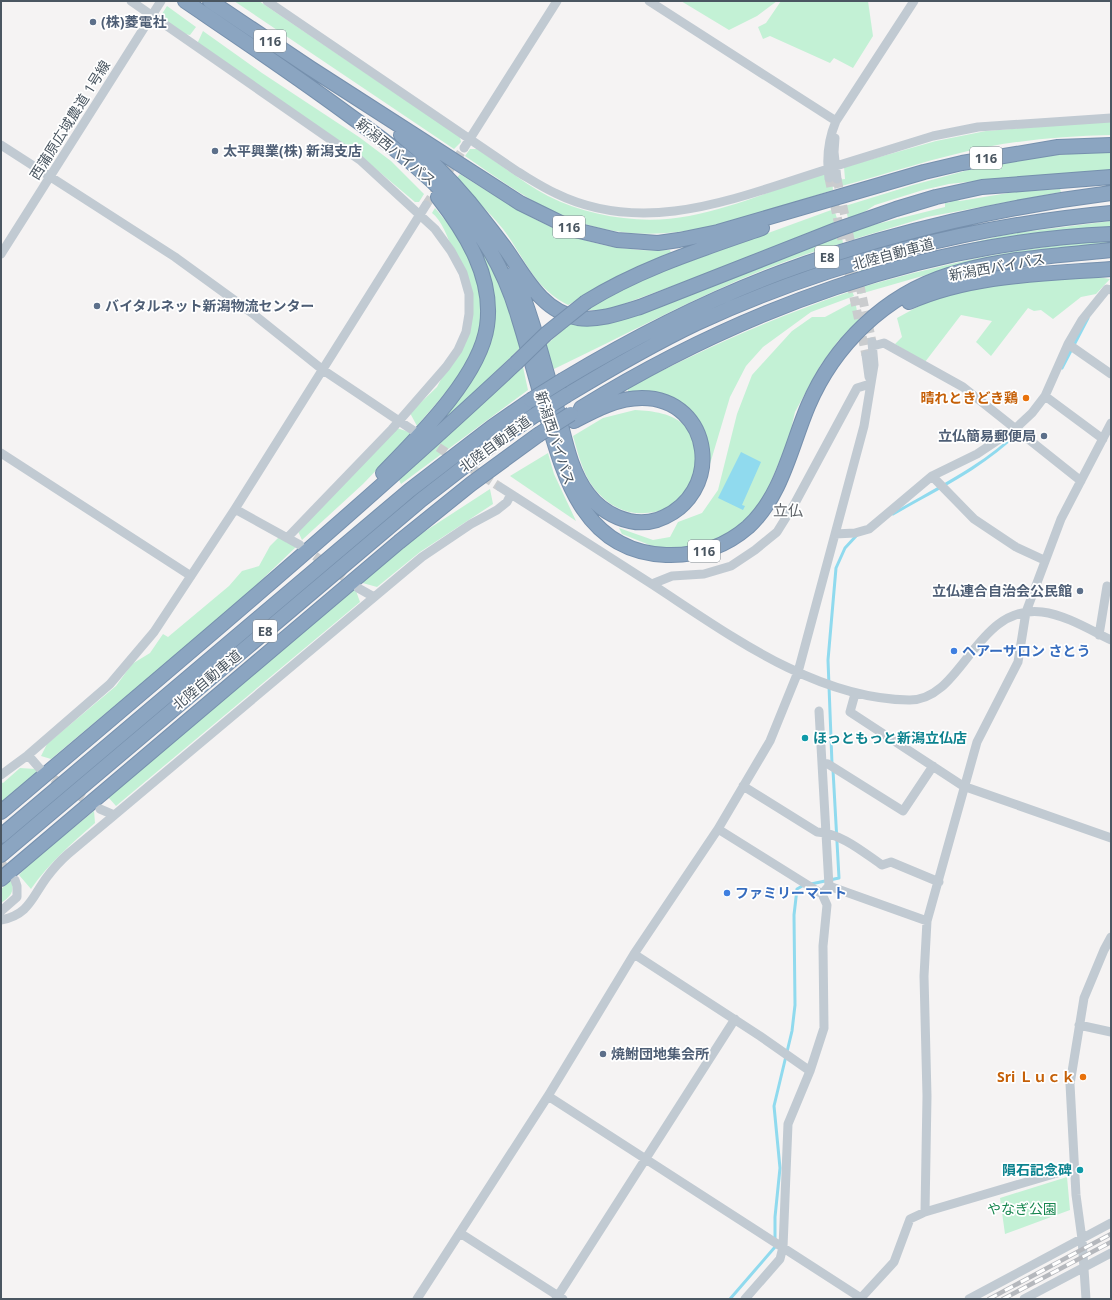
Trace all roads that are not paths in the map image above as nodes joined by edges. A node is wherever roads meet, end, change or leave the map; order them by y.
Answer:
1 (131, 1) edge
2 (161, 1) edge
3 (184, 1) edge
4 (211, 1) edge
5 (267, 1) edge
6 (557, 1) edge
7 (650, 1) edge
8 (914, 1) edge
9 (152, 15) junction
10 (310, 68) junction
11 (1111, 118) edge
12 (836, 121) junction
13 (470, 139) junction
14 (1, 145) edge
15 (1111, 145) edge
16 (464, 148) tunnel mouth
17 (406, 159) junction
18 (833, 173) junction
19 (1111, 177) edge
20 (50, 178) junction
21 (864, 190) junction
22 (1111, 193) edge
23 (426, 205) tunnel mouth
24 (420, 213) junction
25 (1111, 213) edge
26 (484, 221) junction
27 (1111, 234) edge
28 (1111, 250) edge
29 (1, 254) edge
30 (1111, 269) edge
31 (1111, 290) edge
32 (850, 340) junction
33 (1068, 344) junction
34 (866, 355) tunnel mouth
35 (323, 370) junction
36 (1111, 374) edge
37 (870, 384) junction
38 (1045, 396) junction
39 (572, 418) junction
40 (399, 420) junction
41 (1111, 423) edge
42 (1016, 428) junction
43 (414, 431) dead end
44 (1102, 439) junction
45 (1, 453) edge
46 (932, 476) junction
47 (1081, 481) junction
48 (500, 487) tunnel mouth
49 (511, 494) junction
50 (235, 509) junction
51 (835, 534) junction
52 (287, 538) junction
53 (301, 550) junction
54 (1044, 560) junction
55 (191, 576) junction
56 (652, 584) junction
57 (358, 588) tunnel mouth
58 (1111, 588) edge
59 (374, 596) junction
60 (1026, 612) junction
61 (1100, 634) junction
62 (1111, 640) edge
63 (798, 672) junction
64 (855, 694) junction
65 (819, 711) dead end
66 (28, 755) junction
67 (822, 763) junction
68 (933, 766) junction
69 (40, 770) tunnel mouth
70 (1, 775) edge
71 (743, 786) junction
72 (963, 786) junction
73 (100, 809) tunnel mouth
74 (1, 812) edge
75 (114, 815) junction
76 (718, 829) junction
77 (826, 832) junction
78 (1, 836) edge
79 (1111, 838) edge
80 (1, 855) edge
81 (1, 879) edge
82 (15, 880) tunnel mouth
83 (939, 882) junction
84 (829, 886) junction
85 (822, 894) junction
86 (1, 911) edge
87 (1, 920) edge
88 (927, 920) junction
89 (1111, 937) edge
90 (634, 954) junction
91 (735, 1019) junction
92 (1079, 1025) junction
93 (1111, 1032) edge
94 (810, 1071) junction
95 (548, 1096) junction
96 (645, 1158) junction
97 (1074, 1168) junction
98 (925, 1212) junction
99 (1111, 1224) edge
100 (460, 1233) junction
101 (1082, 1239) junction
102 (783, 1247) junction
103 (1111, 1252) edge
104 (1083, 1267) junction
105 (559, 1298) edge
106 (417, 1299) edge
107 (745, 1299) edge
108 (860, 1299) edge
109 (969, 1299) edge
110 (1024, 1299) edge
111 (1086, 1299) edge

1 - 9 street
2 - 9 street, 西蒲原広域農道 1号線
3 - 17 highway, 新潟西バイパス / 116
4 - 10 highway, 新潟西バイパス / 116
5 - 13 street
6 - 13 street
7 - 12 street
8 - 12 street
9 - 20 street, 西蒲原広域農道 1号線
9 - 24 street
10 - 21 highway, 新潟西バイパス / 116
10 - 26 highway
11 - 18 street
12 - 18 street
13 - 16 street
13 - 18 street
14 - 20 street
15 - 21 highway, 新潟西バイパス / 116
17 - 32 highway, 新潟西バイパス / 116
17 - 53 highway
19 - 26 highway
20 - 29 street, 西蒲原広域農道 1号線
20 - 35 street
21 - 53 highway, bridge
22 - 78 highway, 北陸自動車道 / E8, bridge
23 - 24 street
24 - 35 street
24 - 40 street
25 - 80 highway, 北陸自動車道 / E8, bridge
26 - 39 highway
27 - 39 highway
28 - 32 highway, 新潟西バイパス / 116
30 - 32 highway
31 - 33 street
33 - 36 street
33 - 38 street
34 - 37 street
35 - 40 street
35 - 50 street
37 - 42 street
37 - 51 street
37 - 56 street
38 - 42 street
38 - 44 street
39 - 81 highway, bridge
40 - 43 street
40 - 52 street
41 - 44 street
42 - 46 street
42 - 47 street
44 - 47 street
45 - 55 street
46 - 51 street
46 - 54 street
47 - 54 street
48 - 49 street
49 - 56 street
49 - 59 street
50 - 52 street
50 - 55 street
51 - 63 street
52 - 53 street
53 - 74 highway
54 - 60 street
55 - 66 street
56 - 63 street
57 - 59 street
58 - 61 street
59 - 75 street
60 - 61 street
60 - 64 street
60 - 72 street
61 - 62 street
63 - 64 street
63 - 71 street
64 - 68 street
65 - 67 street
66 - 69 street
66 - 70 street
67 - 68 street
67 - 77 street
68 - 72 street
71 - 76 street
71 - 77 street
72 - 79 street
72 - 83 street
73 - 75 street
75 - 87 street
76 - 85 street
76 - 90 street
77 - 83 street
77 - 84 street
82 - 86 street
83 - 88 street
84 - 85 street
84 - 88 street
85 - 94 street
88 - 98 street
89 - 92 street
90 - 91 street
90 - 95 street
91 - 94 street
91 - 96 street
92 - 93 street
92 - 97 street
94 - 102 street
95 - 96 street
95 - 100 street
96 - 102 street
96 - 105 street
97 - 98 street
97 - 101 street
98 - 108 street
99 - 101 street
100 - 105 street
100 - 106 street
101 - 104 street
101 - 109 street
102 - 107 street
102 - 108 street
103 - 104 street
104 - 110 street
104 - 111 street

